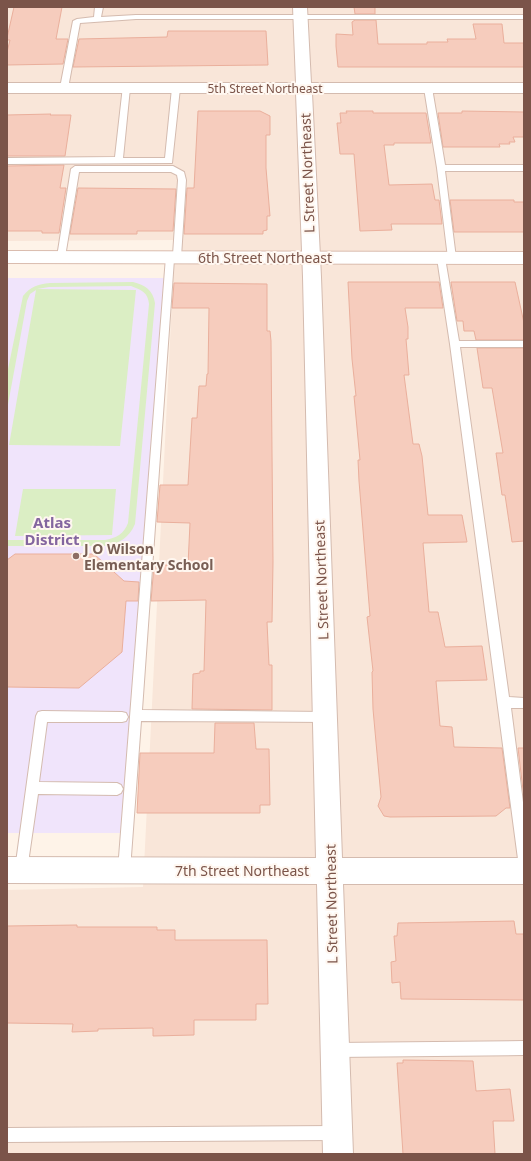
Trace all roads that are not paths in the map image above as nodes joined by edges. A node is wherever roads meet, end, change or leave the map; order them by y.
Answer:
1 (99, 7) edge
2 (301, 12) edge
3 (524, 17) edge
4 (97, 19) junction
5 (7, 88) edge
6 (64, 88) junction
7 (126, 88) junction
8 (176, 88) junction
9 (304, 88) junction
10 (428, 88) junction
11 (524, 88) edge
12 (7, 160) edge
13 (119, 160) junction
14 (441, 168) junction
15 (524, 168) edge
16 (7, 257) edge
17 (61, 257) junction
18 (174, 257) junction
19 (310, 257) junction
20 (447, 258) junction
21 (524, 258) edge
22 (455, 344) junction
23 (524, 344) edge
24 (504, 702) junction
25 (524, 702) edge
26 (136, 715) junction
27 (122, 717) dead end
28 (326, 717) junction
29 (32, 788) junction
30 (117, 789) dead end
31 (524, 859) edge
32 (14, 870) edge
33 (124, 870) junction
34 (330, 870) junction
35 (524, 871) edge
36 (524, 1048) edge
37 (335, 1050) junction
38 (7, 1135) edge
39 (338, 1143) edge

1 - 4 lane
2 - 3 lane
2 - 4 lane
2 - 9 street, L Street Northeast
4 - 6 lane
5 - 6 street, 5th Street Northeast
6 - 7 street, 5th Street Northeast
7 - 8 street, 5th Street Northeast
7 - 13 lane
8 - 9 street, 5th Street Northeast
8 - 13 lane
9 - 10 street, 5th Street Northeast
9 - 19 street, L Street Northeast
10 - 11 street, 5th Street Northeast
10 - 14 lane
12 - 13 lane
14 - 15 lane
14 - 20 lane
16 - 17 street, 6th Street Northeast
17 - 18 street, 6th Street Northeast
17 - 18 lane
18 - 19 street, 6th Street Northeast
18 - 26 lane
19 - 20 street, 6th Street Northeast
19 - 28 street, L Street Northeast
20 - 21 street, 6th Street Northeast
20 - 22 lane
22 - 23 lane
22 - 24 lane
24 - 25 lane
24 - 31 lane
26 - 28 lane
26 - 33 lane
27 - 29 lane
28 - 34 street, L Street Northeast
29 - 30 lane
29 - 32 lane
32 - 33 street, 7th Street Northeast
33 - 34 street, 7th Street Northeast
34 - 35 street, 7th Street Northeast
34 - 37 street, L Street Northeast
36 - 37 lane
37 - 39 street, L Street Northeast
38 - 39 lane

